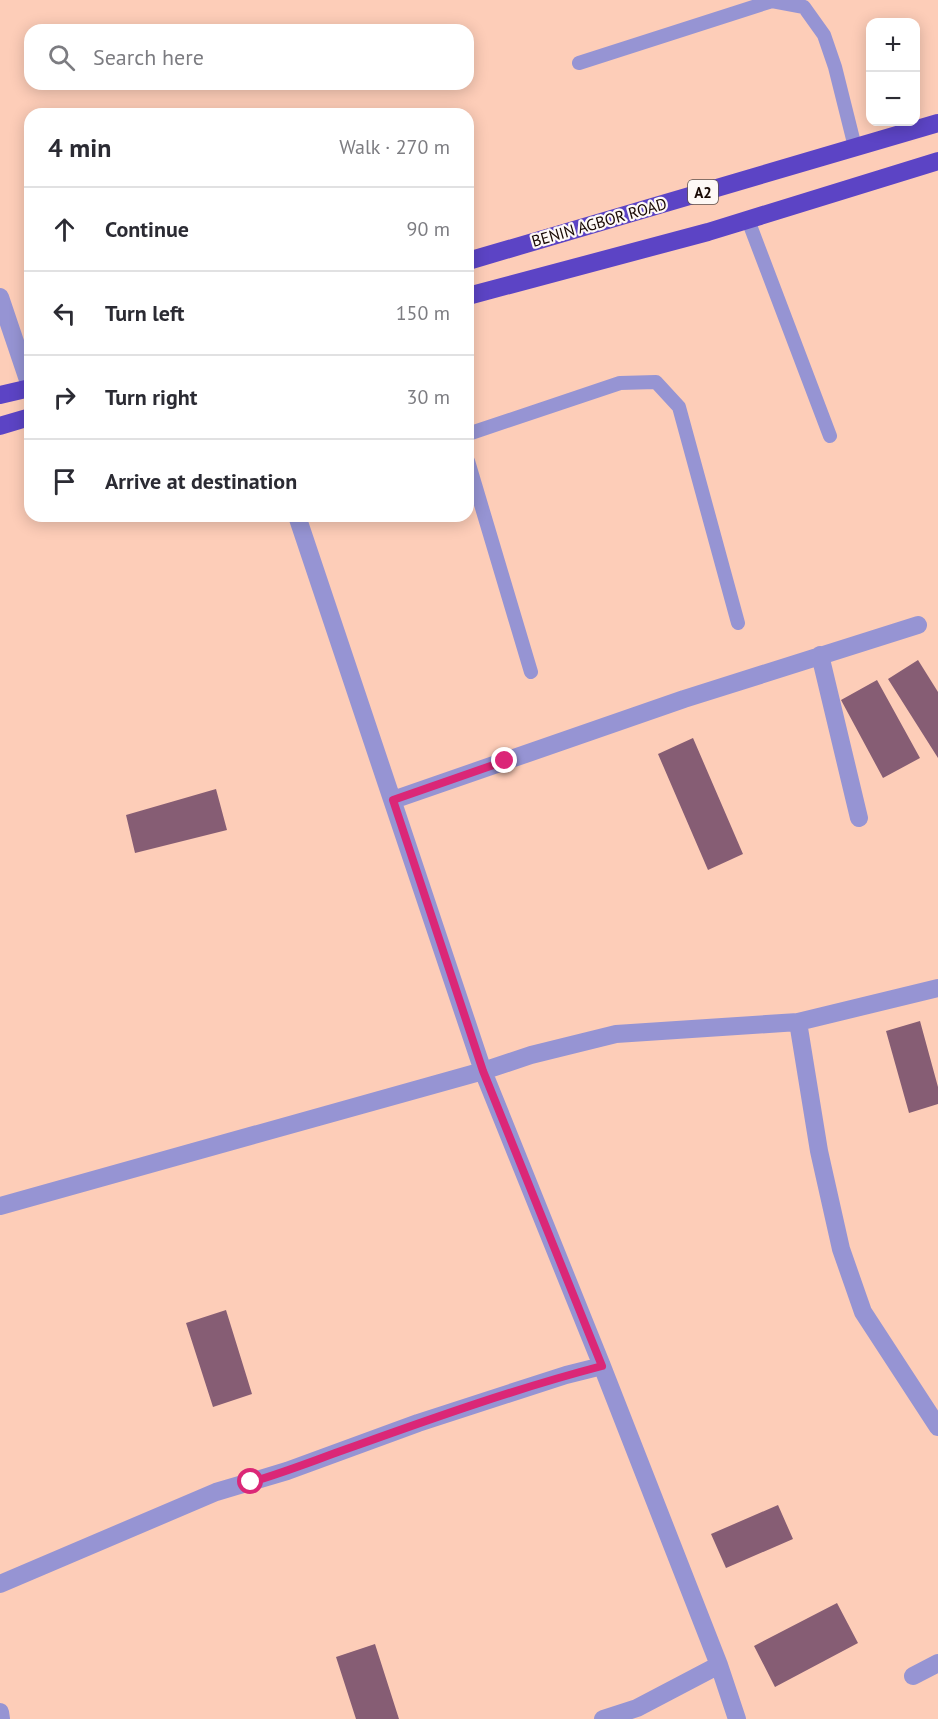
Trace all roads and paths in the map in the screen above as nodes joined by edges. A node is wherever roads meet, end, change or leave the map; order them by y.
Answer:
1 (579, 63) dead end
2 (938, 123) edge
3 (855, 147) junction
4 (938, 162) edge
5 (748, 220) junction
6 (474, 259) edge
7 (474, 294) edge
8 (0, 297) edge
9 (24, 368) edge
10 (24, 388) edge
11 (0, 395) edge
12 (24, 419) edge
13 (0, 426) edge
14 (474, 432) edge
15 (830, 436) dead end
16 (474, 481) edge
17 (299, 522) edge
18 (738, 623) dead end
19 (918, 625) dead end
20 (819, 654) junction
21 (531, 672) dead end
22 (393, 800) junction
23 (859, 818) dead end
24 (938, 988) edge
25 (798, 1022) junction
26 (483, 1071) junction
27 (0, 1206) edge
28 (602, 1366) junction
29 (938, 1427) edge
30 (0, 1584) edge
31 (938, 1663) edge
32 (718, 1665) junction
33 (913, 1676) dead end
34 (0, 1712) edge
35 (1, 1719) edge
36 (603, 1719) edge
37 (737, 1719) edge

1 - 3 lane
2 - 3 highway, BENIN AGBOR ROAD / A2
3 - 6 highway, BENIN AGBOR ROAD / A2
4 - 5 highway, A2
5 - 7 highway, A2
5 - 15 lane
8 - 9 street
10 - 11 highway
12 - 13 highway
14 - 18 lane
16 - 21 lane
17 - 22 street
19 - 20 street
20 - 22 street
20 - 23 street
22 - 26 street
24 - 25 street
25 - 26 street
25 - 29 street
26 - 27 street
26 - 28 street
28 - 30 street
28 - 32 street
31 - 33 street
32 - 36 street
32 - 37 street
34 - 35 street

